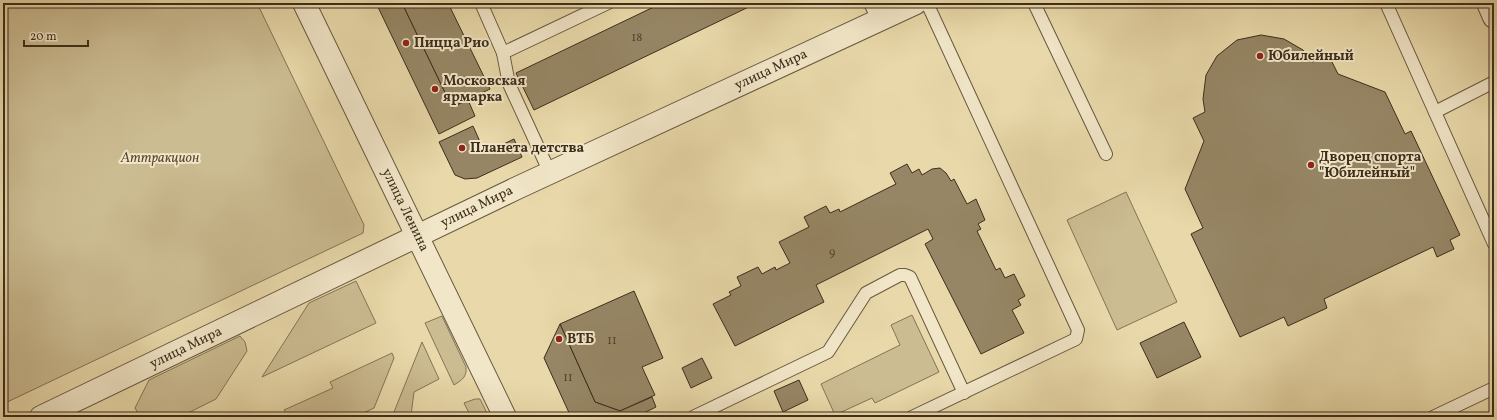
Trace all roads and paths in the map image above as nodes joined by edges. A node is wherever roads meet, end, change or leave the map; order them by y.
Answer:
1 (304, 3) edge
2 (481, 3) edge
3 (608, 3) edge
4 (916, 3) edge
5 (927, 3) edge
6 (1034, 3) edge
7 (1386, 3) edge
8 (1488, 3) edge
9 (874, 12) edge
10 (1494, 17) edge
11 (503, 53) junction
12 (1494, 82) edge
13 (1435, 112) junction
14 (1106, 154) dead end
15 (550, 173) junction
16 (418, 236) junction
17 (1494, 244) edge
18 (1494, 388) edge
19 (964, 393) junction
20 (696, 416) edge
21 (41, 417) edge
22 (505, 417) edge
23 (912, 417) edge
24 (1433, 417) edge

1 - 16 street, улица Ленина
2 - 11 lane
3 - 11 lane
4 - 9 street, улица Мира
5 - 19 lane
6 - 14 lane
7 - 13 lane
8 - 10 street
9 - 15 street, улица Мира
11 - 15 lane
12 - 13 lane
13 - 17 lane
15 - 16 street, улица Мира
16 - 21 street, улица Мира
16 - 22 street, улица Ленина
18 - 24 lane
19 - 20 lane
19 - 23 lane

